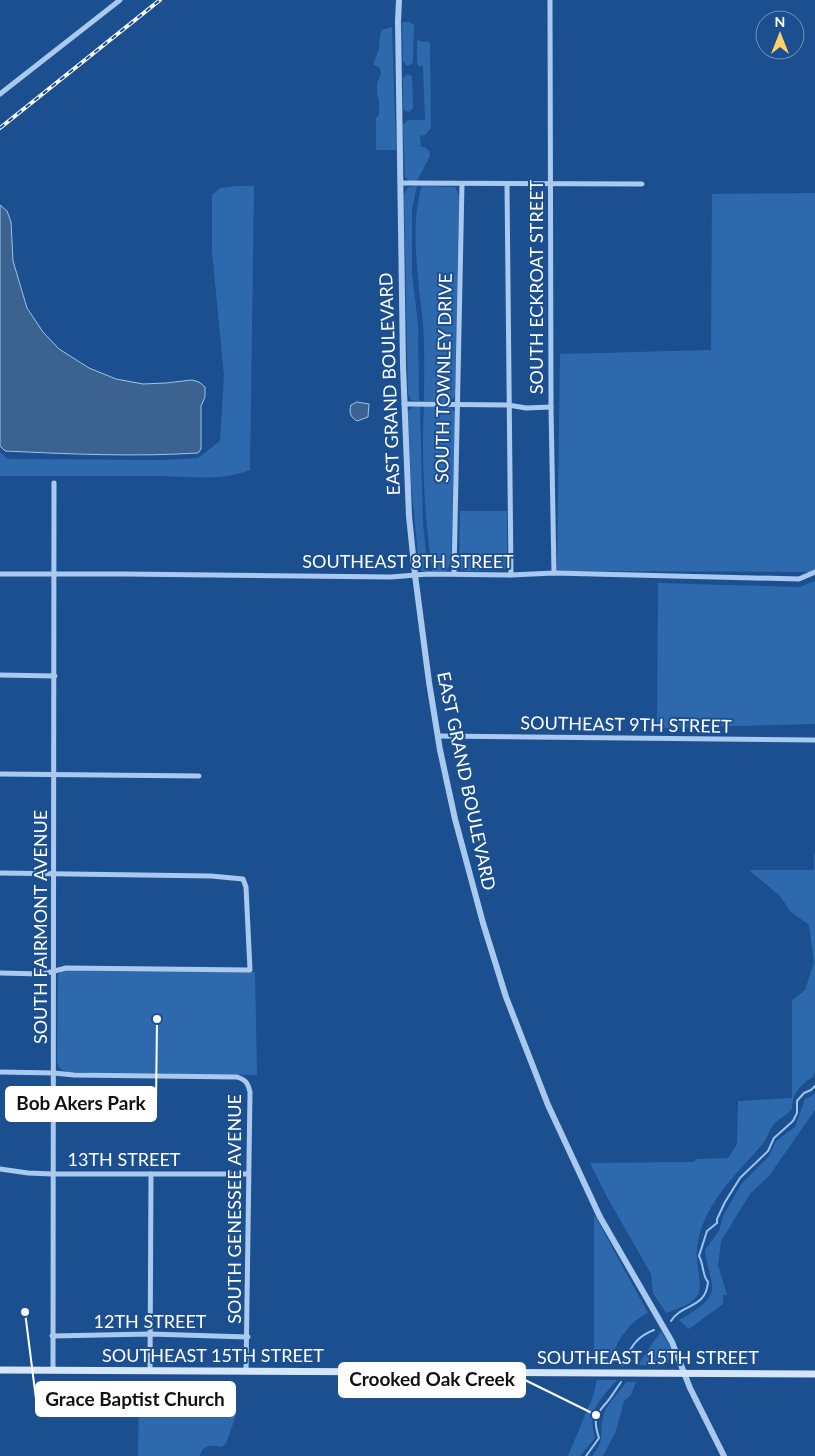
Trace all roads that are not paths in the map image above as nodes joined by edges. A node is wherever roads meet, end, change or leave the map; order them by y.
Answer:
1 (120, 0) edge
2 (399, 0) edge
3 (550, 0) edge
4 (0, 94) edge
5 (401, 183) junction
6 (550, 183) junction
7 (462, 184) junction
8 (507, 184) junction
9 (642, 184) dead end
10 (404, 404) junction
11 (458, 404) junction
12 (508, 405) junction
13 (551, 407) junction
14 (54, 483) dead end
15 (815, 572) edge
16 (54, 573) junction
17 (454, 573) junction
18 (554, 573) junction
19 (0, 574) edge
20 (414, 575) junction
21 (511, 575) junction
22 (0, 675) edge
23 (55, 676) junction
24 (438, 736) junction
25 (814, 740) dead end
26 (0, 774) edge
27 (55, 774) junction
28 (199, 776) dead end
29 (0, 873) edge
30 (53, 873) junction
31 (54, 971) junction
32 (0, 973) edge
33 (0, 1072) edge
34 (54, 1073) junction
35 (0, 1170) edge
36 (53, 1174) junction
37 (151, 1174) junction
38 (248, 1174) junction
39 (150, 1334) junction
40 (52, 1336) junction
41 (248, 1337) junction
42 (0, 1370) edge
43 (53, 1370) junction
44 (150, 1371) junction
45 (246, 1371) junction
46 (683, 1373) junction
47 (815, 1374) edge
48 (724, 1456) edge

1 - 4 street
2 - 5 street, EAST GRAND BOULEVARD
3 - 6 street, SOUTH ECKROAT STREET
5 - 7 street
5 - 10 street, EAST GRAND BOULEVARD
6 - 8 street
6 - 9 street
6 - 13 street, SOUTH ECKROAT STREET
7 - 8 street
7 - 11 street, SOUTH TOWNLEY DRIVE
8 - 12 street
10 - 11 street
10 - 20 street, EAST GRAND BOULEVARD
11 - 12 street
11 - 17 street, SOUTH TOWNLEY DRIVE
12 - 13 street
12 - 21 street
13 - 18 street, SOUTH ECKROAT STREET
14 - 16 street, SOUTH FAIRMONT AVENUE
15 - 18 street, SOUTHEAST 8TH STREET
16 - 19 street, SOUTHEAST 8TH STREET
16 - 20 street, SOUTHEAST 8TH STREET
16 - 23 street, SOUTH FAIRMONT AVENUE
17 - 20 street, SOUTHEAST 8TH STREET
17 - 21 street, SOUTHEAST 8TH STREET
18 - 21 street, SOUTHEAST 8TH STREET
20 - 24 street, EAST GRAND BOULEVARD
22 - 23 street
23 - 27 street, SOUTH FAIRMONT AVENUE
24 - 25 street, SOUTHEAST 9TH STREET
24 - 46 street, EAST GRAND BOULEVARD
26 - 27 street
27 - 28 street
27 - 30 street, SOUTH FAIRMONT AVENUE
29 - 30 street
30 - 31 street, SOUTH FAIRMONT AVENUE
30 - 31 street
31 - 32 street
31 - 34 street, SOUTH FAIRMONT AVENUE
33 - 34 street
34 - 36 street, SOUTH FAIRMONT AVENUE
34 - 38 street, SOUTH GENESSEE AVENUE
35 - 36 street, 13TH STREET
36 - 37 street, 13TH STREET
36 - 40 street, SOUTH FAIRMONT AVENUE
37 - 38 street, 13TH STREET
37 - 39 street
38 - 41 street, SOUTH GENESSEE AVENUE
39 - 40 street, 12TH STREET
39 - 41 street, 12TH STREET
39 - 44 street
40 - 43 street, SOUTH FAIRMONT AVENUE
41 - 45 street, SOUTH GENESSEE AVENUE
42 - 43 main road, SOUTHEAST 15TH STREET
43 - 44 main road, SOUTHEAST 15TH STREET
44 - 45 main road, SOUTHEAST 15TH STREET
45 - 46 main road, SOUTHEAST 15TH STREET
46 - 47 main road, SOUTHEAST 15TH STREET
46 - 48 street, EAST GRAND BOULEVARD

